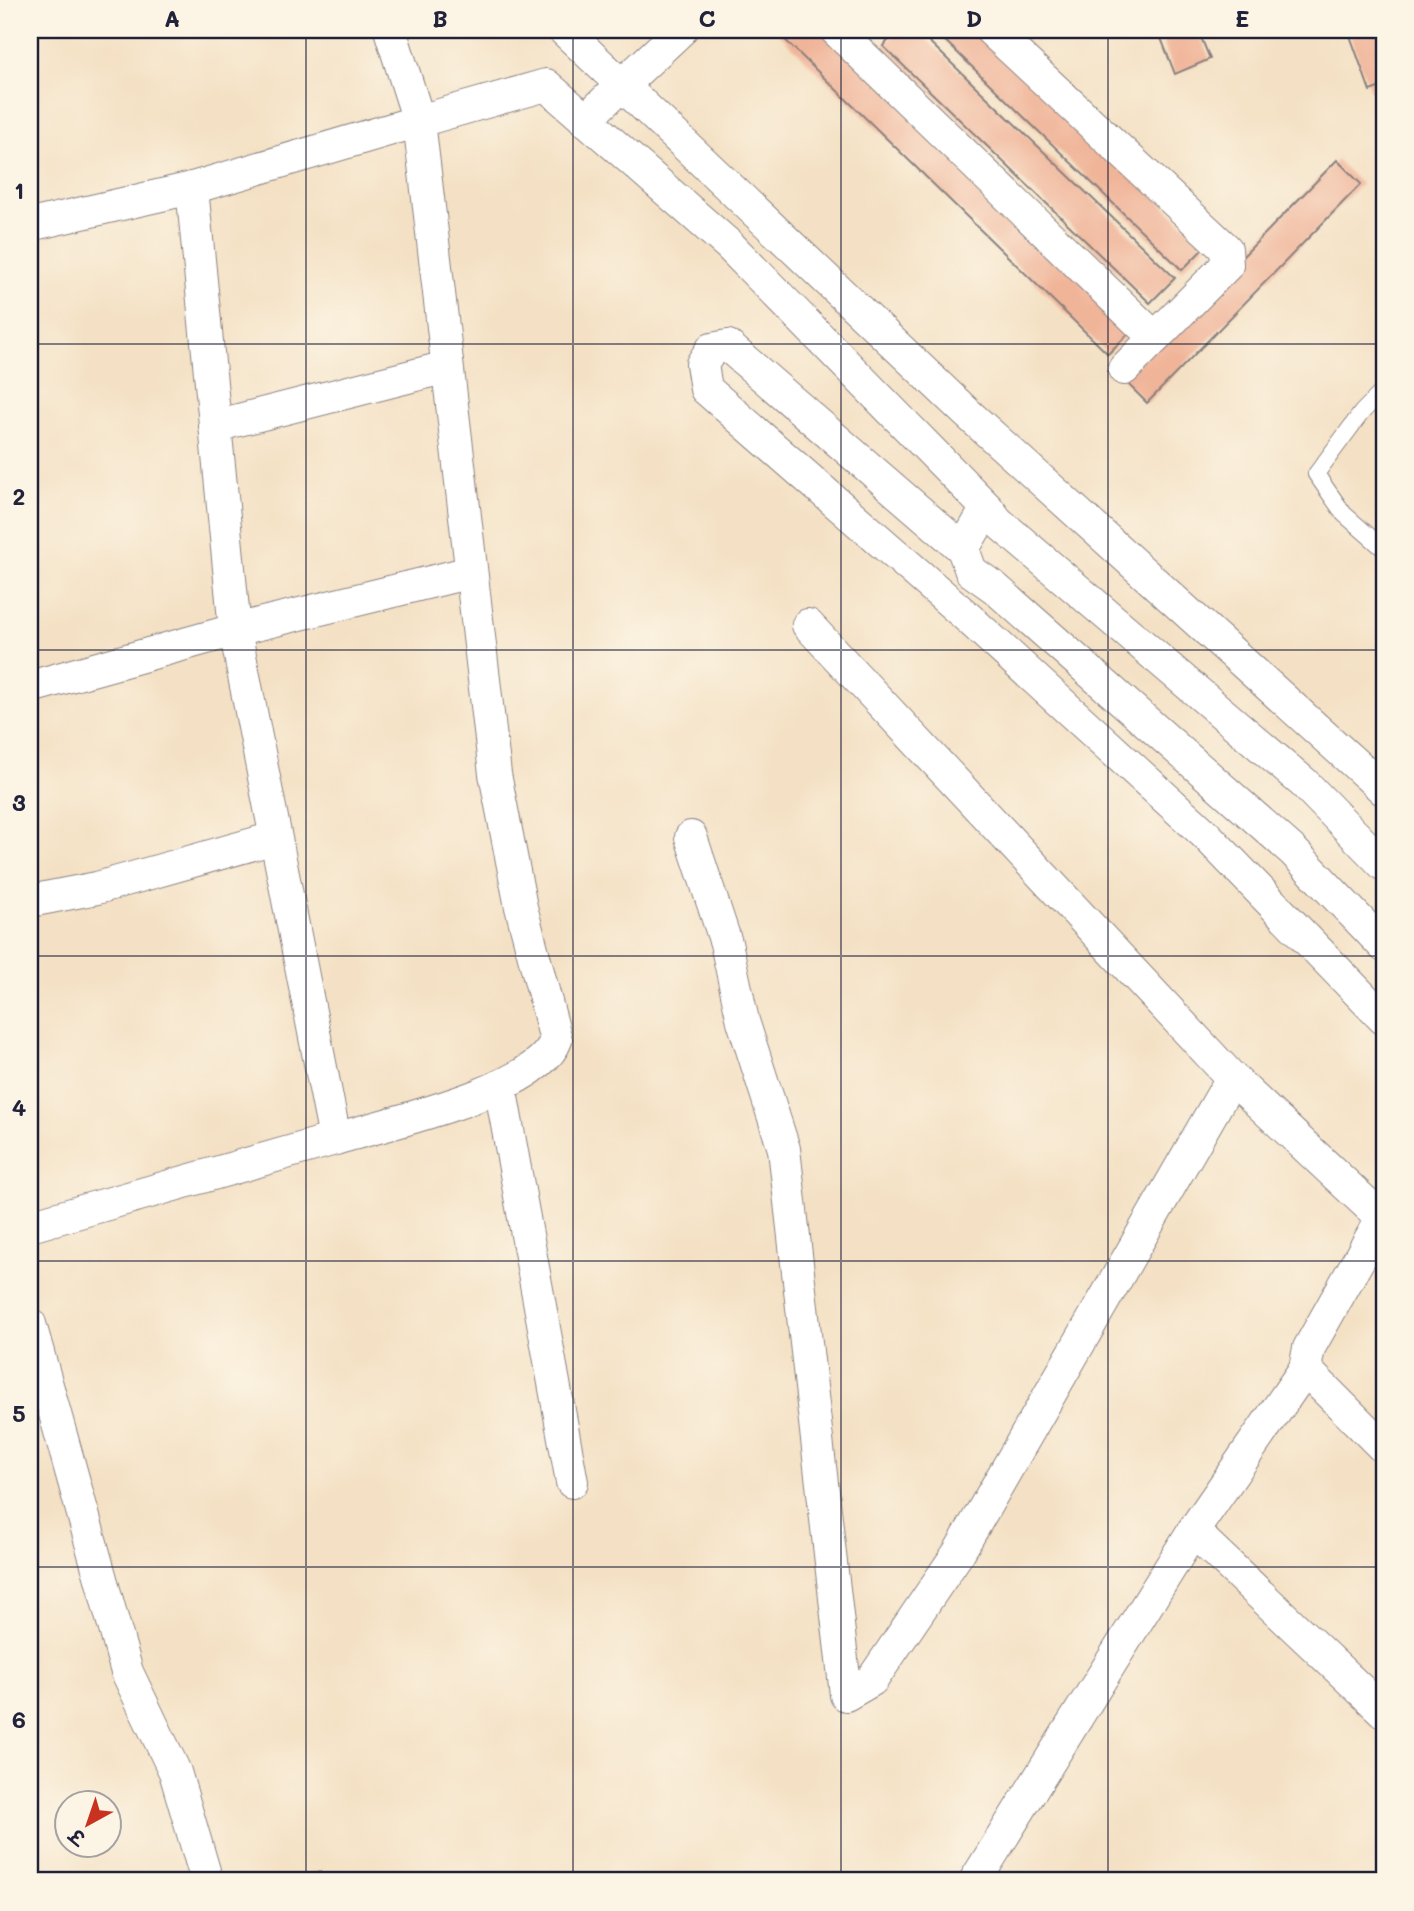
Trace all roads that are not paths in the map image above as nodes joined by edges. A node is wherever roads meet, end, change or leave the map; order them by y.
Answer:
1 (390, 30) edge
2 (564, 30) edge
3 (681, 30) edge
4 (836, 30) edge
5 (991, 30) edge
6 (622, 85) junction
7 (585, 120) junction
8 (419, 121) junction
9 (192, 188) junction
10 (30, 225) edge
11 (1155, 338) junction
12 (447, 367) junction
13 (1124, 369) dead end
14 (1384, 390) edge
15 (215, 426) junction
16 (987, 508) junction
17 (963, 549) junction
18 (1384, 549) edge
19 (471, 572) junction
20 (807, 625) dead end
21 (235, 630) junction
22 (30, 687) edge
23 (1384, 790) edge
24 (275, 834) junction
25 (691, 837) dead end
26 (1384, 864) edge
27 (30, 901) edge
28 (1384, 947) edge
29 (1384, 1019) edge
30 (1232, 1078) junction
31 (499, 1086) junction
32 (335, 1139) junction
33 (1383, 1219) edge
34 (30, 1226) edge
35 (30, 1324) edge
36 (1305, 1368) junction
37 (1384, 1448) edge
38 (572, 1482) dead end
39 (1193, 1531) junction
40 (1384, 1712) edge
41 (207, 1881) edge
42 (975, 1881) edge

1 - 8 street
2 - 6 street
3 - 6 street
4 - 11 street
5 - 11 street
6 - 7 street
6 - 23 street
7 - 8 street
7 - 16 street
8 - 9 street
8 - 12 street
9 - 10 street
9 - 15 street
11 - 13 street
12 - 15 street
12 - 19 street
14 - 18 lane
15 - 21 street
16 - 17 street
16 - 26 street
17 - 28 street
17 - 29 street
19 - 21 street
19 - 31 street
20 - 30 street
21 - 22 street
21 - 24 street
24 - 27 street
24 - 32 street
25 - 30 street
30 - 33 street
31 - 32 street
31 - 38 street
32 - 34 street
33 - 36 street
35 - 41 street
36 - 37 street
36 - 39 street
39 - 40 street
39 - 42 street

